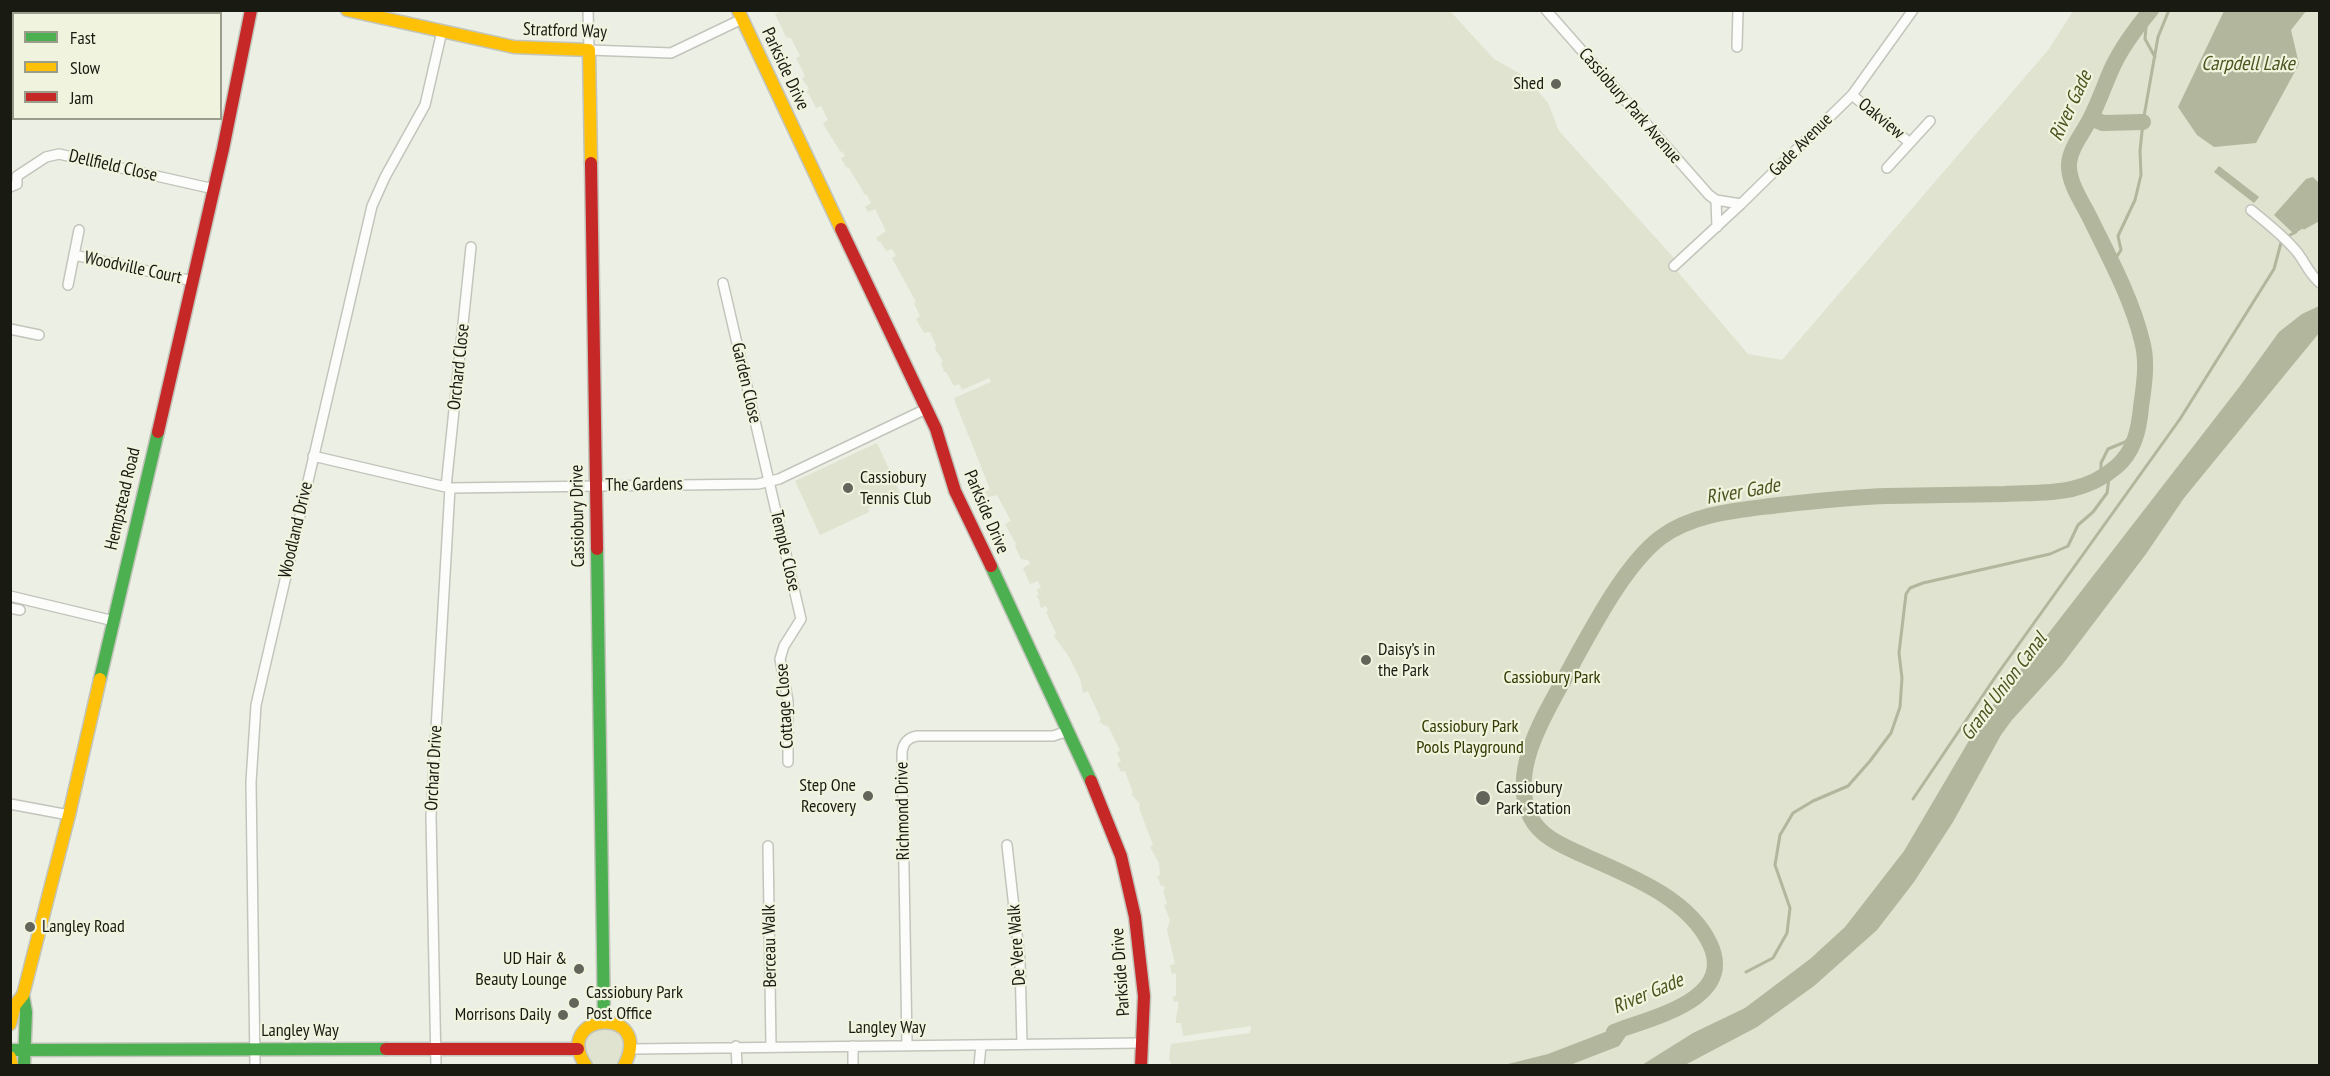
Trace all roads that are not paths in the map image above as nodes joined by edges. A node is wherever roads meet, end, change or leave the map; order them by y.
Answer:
1 (251, 10) edge
2 (347, 10) edge
3 (588, 10) edge
4 (1546, 10) edge
5 (1738, 10) edge
6 (1913, 10) edge
7 (740, 15) edge
8 (442, 31) junction
9 (1737, 47) dead end
10 (589, 50) junction
11 (1852, 95) junction
12 (1930, 121) dead end
13 (1910, 143) junction
14 (1887, 168) dead end
15 (14, 174) edge
16 (10, 186) edge
17 (214, 189) junction
18 (1716, 200) junction
19 (1741, 204) junction
20 (2251, 210) dead end
21 (1717, 227) junction
22 (79, 230) dead end
23 (471, 248) dead end
24 (74, 255) junction
25 (1674, 266) dead end
26 (193, 281) junction
27 (2319, 283) edge
28 (723, 284) dead end
29 (68, 285) dead end
30 (10, 329) edge
31 (39, 335) dead end
32 (926, 409) junction
33 (313, 456) junction
34 (769, 483) junction
35 (596, 486) junction
36 (448, 488) junction
37 (10, 596) edge
38 (801, 619) joint
39 (114, 621) junction
40 (1068, 731) junction
41 (788, 762) dead end
42 (10, 804) edge
43 (69, 815) junction
44 (1007, 845) dead end
45 (768, 846) dead end
46 (23, 995) junction
47 (604, 1021) junction
48 (10, 1024) edge
49 (1143, 1043) junction
50 (1022, 1044) junction
51 (981, 1045) junction
52 (853, 1046) junction
53 (908, 1046) junction
54 (736, 1047) junction
55 (771, 1047) junction
56 (255, 1049) junction
57 (435, 1049) junction
58 (578, 1049) junction
59 (632, 1049) junction
60 (17, 1050) edge
61 (10, 1057) edge
62 (12, 1065) edge
63 (24, 1065) edge
64 (255, 1065) edge
65 (436, 1065) edge
66 (586, 1065) edge
67 (624, 1065) edge
68 (736, 1065) edge
69 (853, 1065) edge
70 (980, 1065) edge
71 (1142, 1065) edge

1 - 17 street, Hempstead Road
2 - 8 street, Stratford Way
3 - 10 street, Cassiobury Drive
4 - 18 street, Cassiobury Park Avenue
5 - 9 street
6 - 11 street, Gade Avenue
7 - 10 street, Stratford Way
7 - 32 street, Parkside Drive
8 - 10 street, Stratford Way
8 - 33 street, Woodland Drive
10 - 35 street, Cassiobury Drive
11 - 13 street, Oakview
11 - 19 street, Gade Avenue
12 - 13 street, Oakview
13 - 14 street, Oakview
15 - 16 street, Dellfield Close
15 - 17 street, Dellfield Close
17 - 26 street, Hempstead Road
18 - 19 street
18 - 21 street
19 - 21 street, Gade Avenue
20 - 27 street
21 - 25 street, Gade Avenue
22 - 24 street
23 - 36 street, Orchard Close
24 - 26 street, Woodville Court
24 - 29 street
26 - 39 street, Hempstead Road
28 - 34 street, Garden Close
30 - 31 street
32 - 34 street, The Gardens
32 - 40 street, Parkside Drive
33 - 36 street, The Gardens
33 - 56 street, Woodland Drive
34 - 35 street, The Gardens
34 - 38 street, Temple Close
35 - 36 street, The Gardens
35 - 47 street, Cassiobury Drive
36 - 57 street, Orchard Drive
37 - 39 street
38 - 41 street, Cottage Close
39 - 43 street, Hempstead Road
40 - 49 street, Parkside Drive
40 - 53 street, Richmond Drive
42 - 43 street
43 - 46 street, Hempstead Road
44 - 50 street, De Vere Walk
45 - 55 street, Berceau Walk
46 - 48 street, Hempstead Road
46 - 60 street, Hempstead Road
47 - 58 street
47 - 59 street
49 - 50 street, Langley Way
49 - 71 street, Parkside Drive
50 - 51 street, Langley Way
51 - 53 street, Langley Way
51 - 70 street
52 - 53 street, Langley Way
52 - 55 street, Langley Way
52 - 69 street
54 - 55 street, Langley Way
54 - 59 street, Langley Way
54 - 68 street
56 - 57 street, Langley Way
56 - 60 street, Langley Way
56 - 64 street, Woodland Drive
57 - 58 street, Langley Way
57 - 65 street, Orchard Drive
58 - 66 street
59 - 67 street
60 - 63 street, Hempstead Road
61 - 62 street

